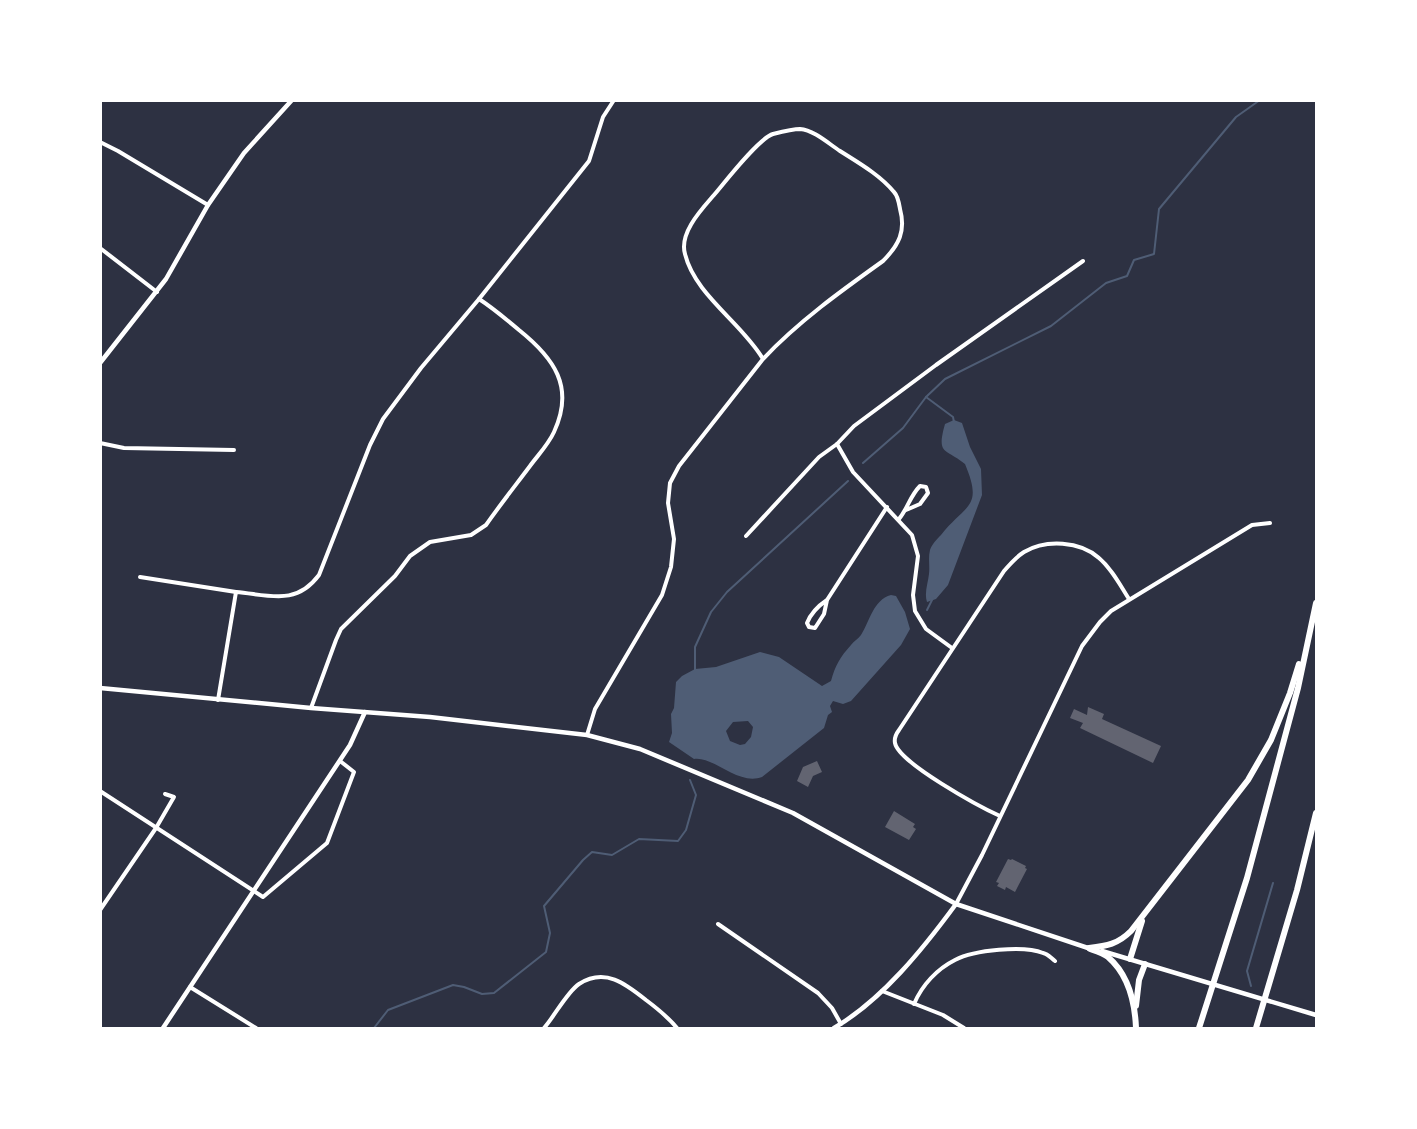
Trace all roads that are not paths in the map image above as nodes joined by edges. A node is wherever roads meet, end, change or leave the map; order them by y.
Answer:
1 (292, 100) edge
2 (615, 100) edge
3 (100, 142) edge
4 (208, 205) junction
5 (100, 248) edge
6 (1083, 261) dead end
7 (157, 292) junction
8 (479, 299) junction
9 (764, 358) junction
10 (100, 363) edge
11 (100, 443) edge
12 (837, 444) junction
13 (234, 450) dead end
14 (887, 507) junction
15 (906, 510) junction
16 (899, 519) junction
17 (1270, 523) dead end
18 (746, 536) dead end
19 (140, 577) dead end
20 (236, 592) junction
21 (1129, 599) junction
22 (827, 600) junction
23 (1316, 607) edge
24 (952, 648) junction
25 (100, 688) edge
26 (218, 700) junction
27 (311, 708) junction
28 (365, 712) junction
29 (586, 735) junction
30 (340, 761) junction
31 (100, 791) edge
32 (165, 794) dead end
33 (1317, 813) edge
34 (1000, 816) junction
35 (156, 828) junction
36 (253, 891) junction
37 (956, 904) junction
38 (100, 910) edge
39 (1143, 918) junction
40 (718, 924) dead end
41 (1089, 948) junction
42 (1130, 959) junction
43 (1055, 961) dead end
44 (1145, 964) junction
45 (190, 987) junction
46 (882, 991) junction
47 (914, 1004) junction
48 (1135, 1012) junction
49 (1317, 1015) edge
50 (841, 1024) junction
51 (164, 1029) edge
52 (256, 1029) edge
53 (544, 1029) edge
54 (677, 1029) edge
55 (834, 1029) edge
56 (964, 1029) edge
57 (1136, 1029) edge
58 (1199, 1029) edge
59 (1256, 1029) edge

1 - 4 main road
2 - 8 street
3 - 4 street
4 - 7 main road
5 - 7 street
6 - 12 street
7 - 10 main road
8 - 20 street
8 - 27 street
9 - 9 street
9 - 29 street
11 - 13 street
12 - 14 street
12 - 18 street
14 - 16 street
14 - 22 street
15 - 15 street
15 - 16 street
16 - 24 street
17 - 21 street
19 - 20 street
20 - 26 street
21 - 24 street
21 - 34 street
22 - 22 street
23 - 39 highway
23 - 58 highway
24 - 34 street
25 - 26 main road
26 - 27 main road
27 - 28 main road
28 - 29 main road
28 - 30 main road
29 - 37 main road
30 - 36 main road
30 - 36 street
31 - 35 street
32 - 35 street
33 - 59 highway
34 - 37 street
35 - 36 street
35 - 38 street
36 - 45 main road
37 - 41 main road
37 - 46 main road
39 - 41 highway
39 - 42 highway
40 - 50 street
41 - 42 main road
41 - 48 highway
42 - 44 main road
43 - 47 street
44 - 48 highway
44 - 49 main road
45 - 51 main road
45 - 52 street
46 - 47 street
46 - 50 main road
47 - 56 street
48 - 57 highway
50 - 55 main road
53 - 54 street

